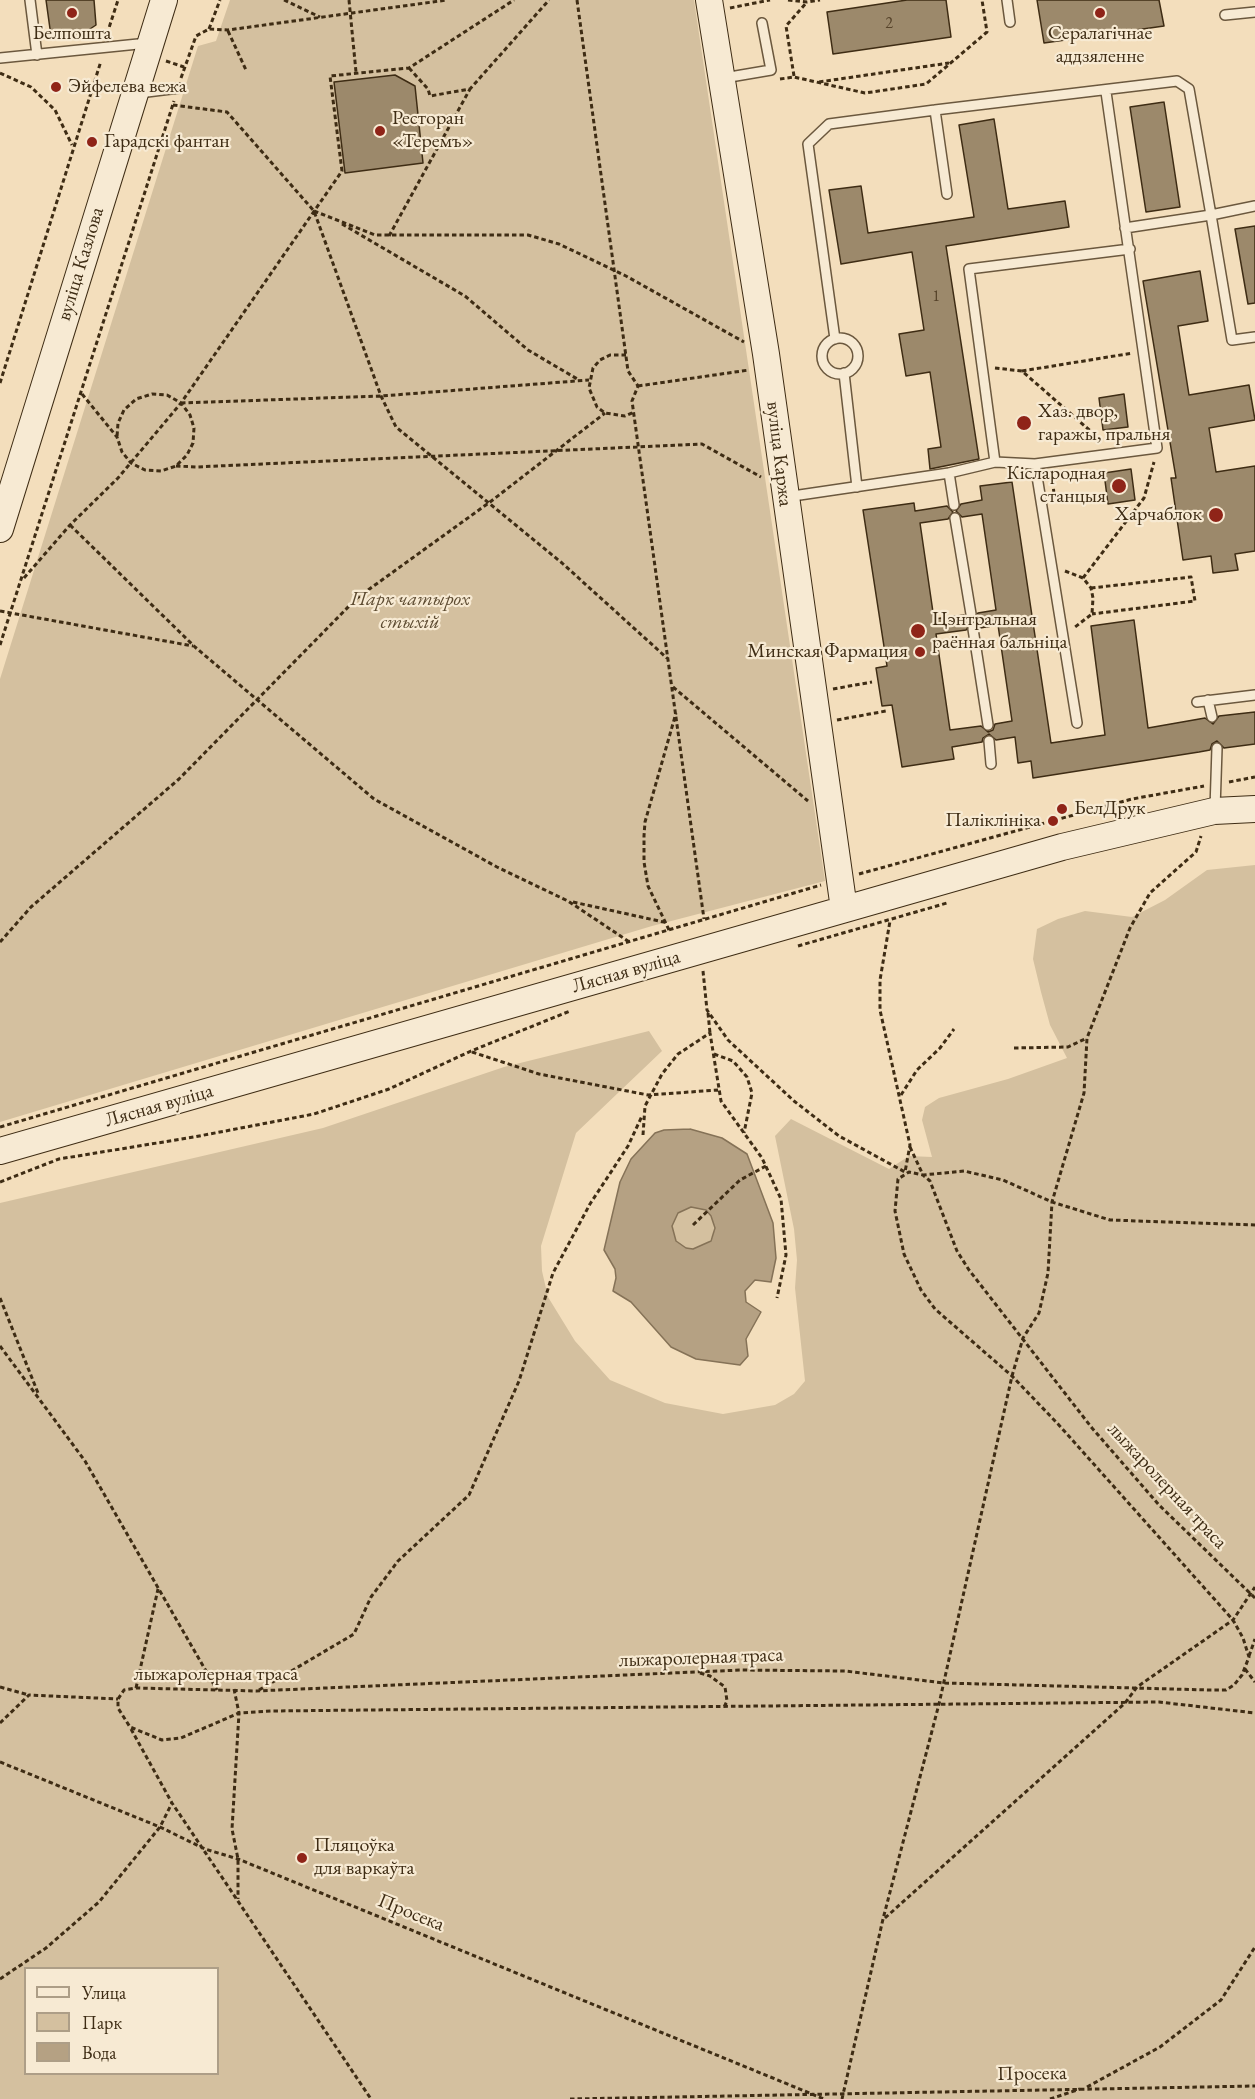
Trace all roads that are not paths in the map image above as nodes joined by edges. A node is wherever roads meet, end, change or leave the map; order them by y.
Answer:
1 (30, 0) edge
2 (164, 0) edge
3 (709, 0) edge
4 (1007, 0) edge
5 (1255, 12) edge
6 (1226, 15) dead end
7 (1010, 22) dead end
8 (762, 23) dead end
9 (155, 51) junction
10 (37, 55) junction
11 (0, 58) edge
12 (722, 79) junction
13 (178, 88) road end
14 (1106, 92) junction
15 (134, 94) junction
16 (934, 110) junction
17 (947, 194) dead end
18 (1255, 206) edge
19 (1211, 215) junction
20 (1125, 228) junction
21 (1130, 249) junction
22 (1255, 337) edge
23 (835, 339) junction
24 (844, 374) junction
25 (995, 462) junction
26 (1035, 464) junction
27 (949, 473) junction
28 (857, 487) junction
29 (784, 498) junction
30 (954, 505) dead end
31 (955, 518) dead end
32 (0, 529) edge
33 (971, 614) dead end
34 (973, 629) dead end
35 (1255, 695) edge
36 (1208, 700) junction
37 (1197, 702) dead end
38 (1212, 717) dead end
39 (1077, 723) dead end
40 (988, 725) dead end
41 (989, 741) dead end
42 (1217, 748) dead end
43 (991, 764) dead end
44 (1255, 809) edge
45 (1213, 822) junction
46 (844, 909) junction
47 (0, 1151) edge

1 - 10 lane
2 - 9 main road, вуліца Казлова
3 - 12 main road, вуліца Каржа
4 - 7 lane
5 - 6 lane
8 - 12 lane
9 - 10 lane
9 - 15 main road, вуліца Казлова
10 - 11 lane
12 - 29 main road, вуліца Каржа
13 - 15 lane
14 - 16 lane
14 - 19 lane
14 - 20 lane
15 - 32 main road, вуліца Казлова
16 - 17 lane
16 - 23 lane
18 - 19 lane
19 - 20 lane
19 - 22 lane
20 - 21 lane
21 - 25 lane
21 - 26 lane
23 - 24 lane
23 - 24 lane
24 - 28 lane
25 - 26 lane
25 - 27 lane
26 - 39 lane
27 - 28 lane
27 - 30 lane
28 - 29 lane
29 - 46 main road, вуліца Каржа
31 - 33 lane
34 - 40 lane
35 - 36 lane
36 - 37 lane
36 - 38 lane
41 - 43 lane
42 - 45 lane
44 - 45 main road, Лясная вуліца
45 - 46 main road, Лясная вуліца
46 - 47 main road, Лясная вуліца

